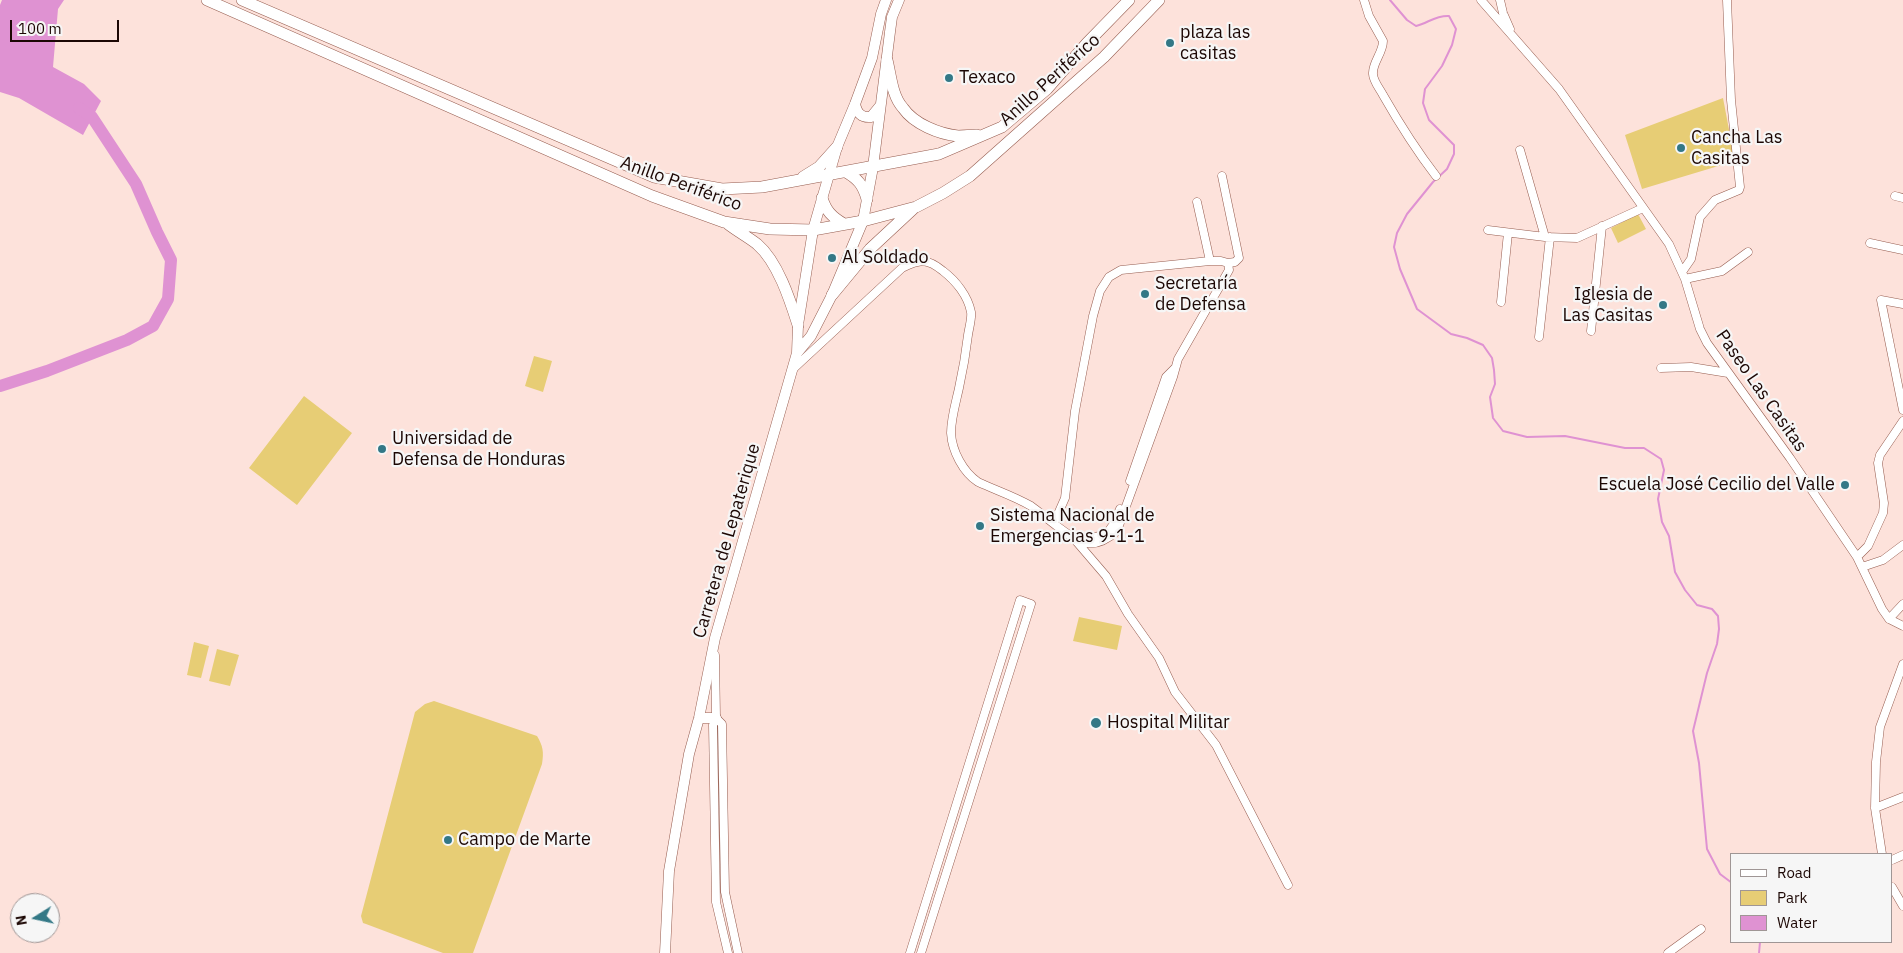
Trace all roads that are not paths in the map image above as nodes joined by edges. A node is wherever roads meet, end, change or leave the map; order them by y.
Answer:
1 (207, 0) edge
2 (242, 0) edge
3 (886, 0) edge
4 (899, 0) edge
5 (1129, 0) edge
6 (1159, 0) edge
7 (1364, 0) edge
8 (1492, 0) edge
9 (1500, 0) edge
10 (1727, 0) edge
11 (1482, 2) edge
12 (1514, 38) junction
13 (887, 60) junction
14 (882, 102) junction
15 (855, 104) junction
16 (986, 134) junction
17 (837, 146) junction
18 (1520, 150) dead end
19 (873, 167) junction
20 (846, 172) junction
21 (828, 175) junction
22 (1222, 176) dead end
23 (1436, 176) dead end
24 (791, 181) junction
25 (822, 198) junction
26 (867, 199) junction
27 (1197, 202) dead end
28 (916, 207) junction
29 (1642, 208) junction
30 (863, 221) junction
31 (724, 222) junction
32 (844, 224) junction
33 (1602, 226) junction
34 (813, 230) junction
35 (1488, 230) dead end
36 (1508, 233) junction
37 (1548, 237) junction
38 (1870, 243) dead end
39 (1903, 250) edge
40 (1748, 252) dead end
41 (1210, 261) junction
42 (1228, 264) junction
43 (1684, 275) junction
44 (832, 295) junction
45 (1502, 302) dead end
46 (1903, 304) edge
47 (798, 325) junction
48 (1591, 331) dead end
49 (1539, 337) dead end
50 (797, 353) junction
51 (1661, 368) dead end
52 (792, 369) junction
53 (1728, 373) junction
54 (1903, 410) edge
55 (1903, 420) edge
56 (1054, 523) junction
57 (1073, 538) junction
58 (1903, 545) edge
59 (1857, 557) junction
60 (1862, 567) junction
61 (1903, 604) edge
62 (1889, 619) junction
63 (1903, 626) edge
64 (715, 638) junction
65 (1903, 664) edge
66 (699, 718) junction
67 (716, 718) junction
68 (1903, 797) edge
69 (1875, 808) junction
70 (1882, 853) edge
71 (1288, 885) dead end
72 (1893, 889) edge
73 (1903, 906) edge
74 (1701, 929) dead end
75 (665, 953) edge
76 (728, 953) edge
77 (738, 953) edge
78 (910, 953) edge
79 (921, 953) edge
80 (1668, 953) edge

1 - 31 highway, Anillo Periférico
2 - 24 highway, Anillo Periférico
3 - 15 main road, Carretera de Lepaterique
4 - 13 main road, Carretera de Lepaterique
5 - 16 highway, Anillo Periférico
6 - 28 highway, Anillo Periférico
7 - 23 street
8 - 11 street
9 - 12 street
10 - 43 street
11 - 12 street, Paseo Las Casitas
12 - 29 street, Paseo Las Casitas
13 - 14 main road, Carretera de Lepaterique
13 - 16 highway
14 - 15 main road
14 - 19 main road, Carretera de Lepaterique
15 - 17 main road, Carretera de Lepaterique
16 - 19 highway, Anillo Periférico
17 - 21 main road, Carretera de Lepaterique
17 - 24 highway
18 - 37 street
19 - 20 highway, Anillo Periférico
19 - 26 main road, Carretera de Lepaterique
20 - 21 highway, Anillo Periférico
20 - 26 highway
21 - 24 highway, Anillo Periférico
21 - 25 main road, Carretera de Lepaterique
22 - 42 street
25 - 32 highway
25 - 34 main road, Carretera de Lepaterique
26 - 30 main road, Carretera de Lepaterique
27 - 41 street
28 - 30 highway, Anillo Periférico
28 - 44 highway
29 - 33 street
29 - 43 street, Paseo Las Casitas
30 - 32 highway, Anillo Periférico
30 - 44 main road, Carretera de Lepaterique
31 - 34 highway, Anillo Periférico
31 - 47 highway
32 - 34 highway, Anillo Periférico
33 - 37 street
33 - 48 street
34 - 47 main road, Carretera de Lepaterique
35 - 36 street
36 - 37 street
36 - 45 street
37 - 49 street
38 - 39 street
40 - 43 street
41 - 42 street
41 - 56 street
42 - 57 street
43 - 53 street, Paseo Las Casitas
44 - 50 main road, Carretera de Lepaterique
46 - 54 street
47 - 50 main road, Carretera de Lepaterique
50 - 52 main road, Carretera de Lepaterique
51 - 53 street
52 - 56 street
52 - 64 main road, Carretera de Lepaterique
53 - 59 street, Paseo Las Casitas
55 - 59 street
56 - 57 street
57 - 71 street
58 - 60 street
59 - 60 street, Paseo Las Casitas
60 - 62 street, Paseo Las Casitas
61 - 62 street
62 - 63 street
64 - 66 main road, Carretera de Lepaterique
64 - 67 street
65 - 69 street
66 - 67 main road
66 - 75 main road, Carretera de Lepaterique
67 - 76 street
67 - 77 street
68 - 69 street
69 - 70 street
72 - 73 street
74 - 80 street
78 - 79 street

